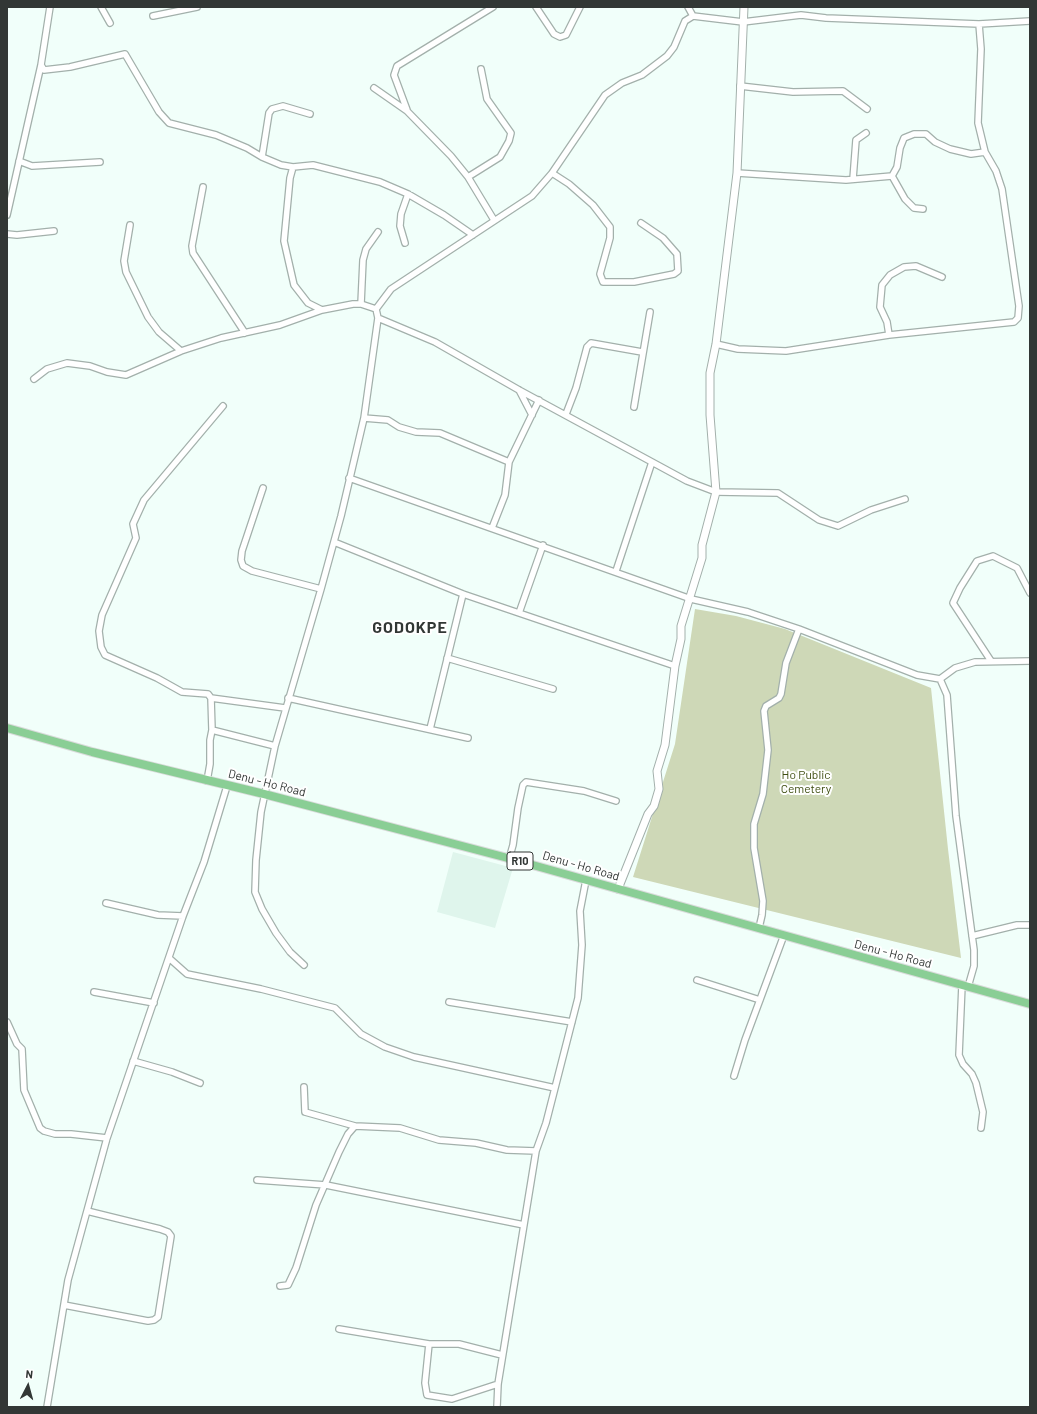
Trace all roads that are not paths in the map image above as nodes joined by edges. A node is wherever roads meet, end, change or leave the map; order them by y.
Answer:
1 (50, 7) edge
2 (101, 7) edge
3 (197, 7) edge
4 (493, 7) edge
5 (536, 7) edge
6 (580, 7) edge
7 (688, 7) edge
8 (744, 7) edge
9 (153, 16) dead end
10 (693, 16) junction
11 (1030, 21) edge
12 (743, 22) junction
13 (110, 23) dead end
14 (979, 24) junction
15 (41, 65) junction
16 (481, 69) dead end
17 (740, 86) junction
18 (374, 88) dead end
19 (867, 109) dead end
20 (407, 111) junction
21 (310, 114) dead end
22 (866, 133) dead end
23 (985, 152) junction
24 (262, 157) junction
25 (19, 161) junction
26 (100, 162) dead end
27 (293, 167) junction
28 (552, 173) junction
29 (736, 173) junction
30 (892, 176) junction
31 (468, 177) junction
32 (853, 179) junction
33 (203, 187) dead end
34 (408, 194) junction
35 (923, 209) dead end
36 (7, 215) edge
37 (494, 220) junction
38 (641, 223) dead end
39 (130, 225) dead end
40 (54, 231) dead end
41 (378, 232) dead end
42 (7, 234) edge
43 (473, 235) junction
44 (405, 243) dead end
45 (942, 277) dead end
46 (361, 304) junction
47 (376, 309) junction
48 (322, 310) junction
49 (650, 312) dead end
50 (378, 318) junction
51 (245, 333) junction
52 (889, 335) junction
53 (716, 344) junction
54 (181, 351) junction
55 (642, 352) junction
56 (34, 379) dead end
57 (519, 390) junction
58 (539, 400) junction
59 (223, 406) dead end
60 (634, 406) dead end
61 (566, 414) junction
62 (532, 415) junction
63 (364, 418) junction
64 (509, 462) junction
65 (652, 462) junction
66 (349, 478) junction
67 (263, 488) dead end
68 (716, 492) junction
69 (905, 499) dead end
70 (492, 528) junction
71 (334, 542) junction
72 (542, 545) junction
73 (616, 571) junction
74 (321, 589) junction
75 (1030, 593) edge
76 (463, 594) junction
77 (690, 599) junction
78 (519, 613) junction
79 (799, 629) junction
80 (447, 658) junction
81 (991, 661) junction
82 (1030, 661) edge
83 (675, 666) junction
84 (940, 679) junction
85 (553, 689) dead end
86 (211, 698) junction
87 (288, 698) junction
88 (285, 708) junction
89 (7, 728) edge
90 (430, 729) junction
91 (212, 730) junction
92 (468, 738) dead end
93 (275, 746) junction
94 (207, 781) junction
95 (227, 786) junction
96 (264, 794) junction
97 (616, 801) dead end
98 (509, 859) junction
99 (586, 880) junction
100 (618, 889) junction
101 (106, 903) dead end
102 (183, 916) junction
103 (1030, 926) edge
104 (759, 928) junction
105 (784, 935) junction
106 (972, 936) junction
107 (169, 958) junction
108 (304, 965) dead end
109 (697, 980) dead end
110 (965, 986) junction
111 (94, 992) dead end
112 (760, 1000) junction
113 (449, 1002) dead end
114 (154, 1003) junction
115 (1030, 1004) edge
116 (7, 1022) edge
117 (572, 1022) junction
118 (133, 1061) junction
119 (734, 1076) dead end
120 (200, 1083) dead end
121 (304, 1087) dead end
122 (555, 1088) junction
123 (355, 1126) junction
124 (981, 1128) dead end
125 (107, 1138) junction
126 (536, 1151) junction
127 (257, 1180) dead end
128 (326, 1185) junction
129 (86, 1211) junction
130 (524, 1225) junction
131 (280, 1286) dead end
132 (64, 1306) junction
133 (340, 1329) dead end
134 (429, 1344) junction
135 (502, 1354) junction
136 (498, 1384) junction
137 (47, 1407) edge
138 (497, 1407) edge

1 - 15 street
2 - 13 street
3 - 9 street
4 - 20 street
5 - 6 street
7 - 10 street
8 - 12 street
10 - 12 street
10 - 28 street
11 - 14 street
12 - 14 street
12 - 17 street
14 - 23 street
15 - 24 street
15 - 25 street
16 - 31 street
17 - 19 street
17 - 29 street
18 - 20 street
20 - 31 street
21 - 24 street
22 - 32 street
23 - 30 street
23 - 52 street
24 - 27 street
25 - 26 street
25 - 36 street
27 - 34 street
27 - 48 street
28 - 37 street
28 - 38 street
29 - 32 street
29 - 53 street
30 - 32 street
30 - 35 street
31 - 37 street
33 - 51 street
34 - 43 street
34 - 44 street
37 - 43 street
39 - 54 street
40 - 42 street
41 - 46 street
43 - 47 street
45 - 52 street
46 - 47 street
46 - 48 street
47 - 50 street
48 - 51 street
49 - 55 street
50 - 57 street
50 - 63 street
51 - 54 street
52 - 53 street
53 - 68 street
54 - 56 street
55 - 60 street
55 - 61 street
57 - 58 street
57 - 62 street
58 - 61 street
58 - 62 street
59 - 86 street
61 - 65 street
62 - 64 street
63 - 64 street
63 - 66 street
64 - 70 street
65 - 68 street
65 - 73 street
66 - 70 street
66 - 71 street
67 - 74 street
68 - 69 street
68 - 77 street
70 - 72 street
71 - 74 street
71 - 76 street
72 - 73 street
72 - 78 street
73 - 77 street
74 - 87 street
75 - 81 street
76 - 78 street
76 - 80 street
77 - 79 street
77 - 83 street
78 - 83 street
79 - 84 street
79 - 104 street
80 - 85 street
80 - 90 street
81 - 82 street
81 - 84 street
83 - 100 street
84 - 106 street
86 - 88 street
86 - 91 street
87 - 88 street
87 - 90 street
88 - 93 street
89 - 94 main road, Denu - Ho Road / R10
90 - 92 street
91 - 93 street
91 - 94 street
93 - 96 street
94 - 95 main road, Denu - Ho Road / R10
95 - 96 main road, Denu - Ho Road / R10
95 - 102 street
96 - 98 main road, Denu - Ho Road / R10
96 - 108 street
97 - 98 street
98 - 99 main road, Denu - Ho Road / R10
99 - 100 main road, Denu - Ho Road / R10
99 - 117 street
100 - 104 main road, Denu - Ho Road / R10
101 - 102 street
102 - 107 street
103 - 106 street
104 - 105 main road, Denu - Ho Road / R10
105 - 110 main road, Denu - Ho Road / R10
105 - 112 street
106 - 110 street
107 - 114 street
107 - 122 street
109 - 112 street
110 - 115 main road, Denu - Ho Road / R10
110 - 124 street
111 - 114 street
112 - 119 street
113 - 117 street
114 - 118 street
116 - 125 street
117 - 122 street
118 - 120 street
118 - 125 street
121 - 123 street
122 - 126 street
123 - 126 street
123 - 128 street
125 - 129 street
126 - 130 street
127 - 128 street
128 - 130 street
128 - 131 street
129 - 132 street
129 - 132 street
130 - 135 street
132 - 137 street
133 - 134 street
134 - 135 street
134 - 136 street
135 - 136 street
136 - 138 street

